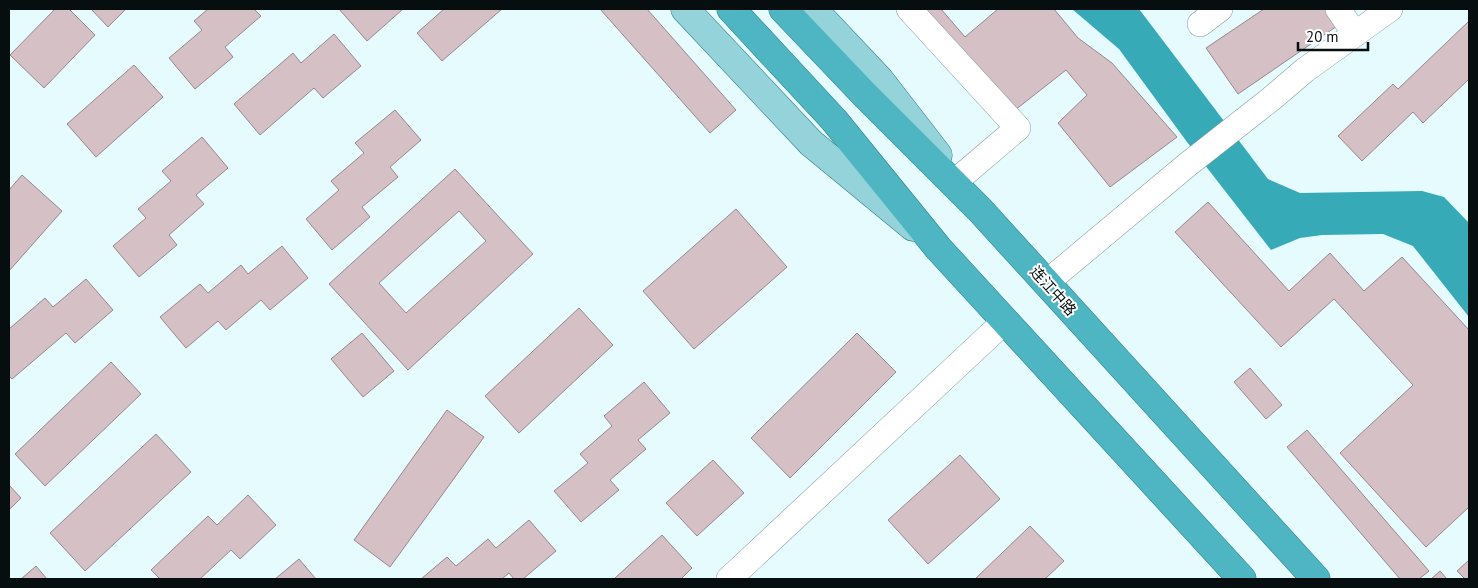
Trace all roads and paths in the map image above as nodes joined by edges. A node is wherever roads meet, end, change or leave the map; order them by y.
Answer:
1 (685, 9) edge
2 (731, 9) edge
3 (783, 9) edge
4 (813, 9) edge
5 (909, 9) edge
6 (1220, 9) edge
7 (1338, 9) edge
8 (1371, 18) edge
9 (1200, 24) dead end
10 (957, 180) junction
11 (980, 210) junction
12 (938, 248) junction
13 (1046, 283) junction
14 (1005, 321) junction
15 (729, 579) edge
16 (1242, 579) edge
17 (1316, 579) edge

1 - 12 main road
2 - 12 highway
3 - 11 highway, 连江中路
4 - 10 main road
5 - 10 street
6 - 9 street
7 - 8 street
8 - 13 street
10 - 11 main road
11 - 13 highway, 连江中路
12 - 14 highway
13 - 17 highway, 连江中路
14 - 15 street
14 - 16 highway

